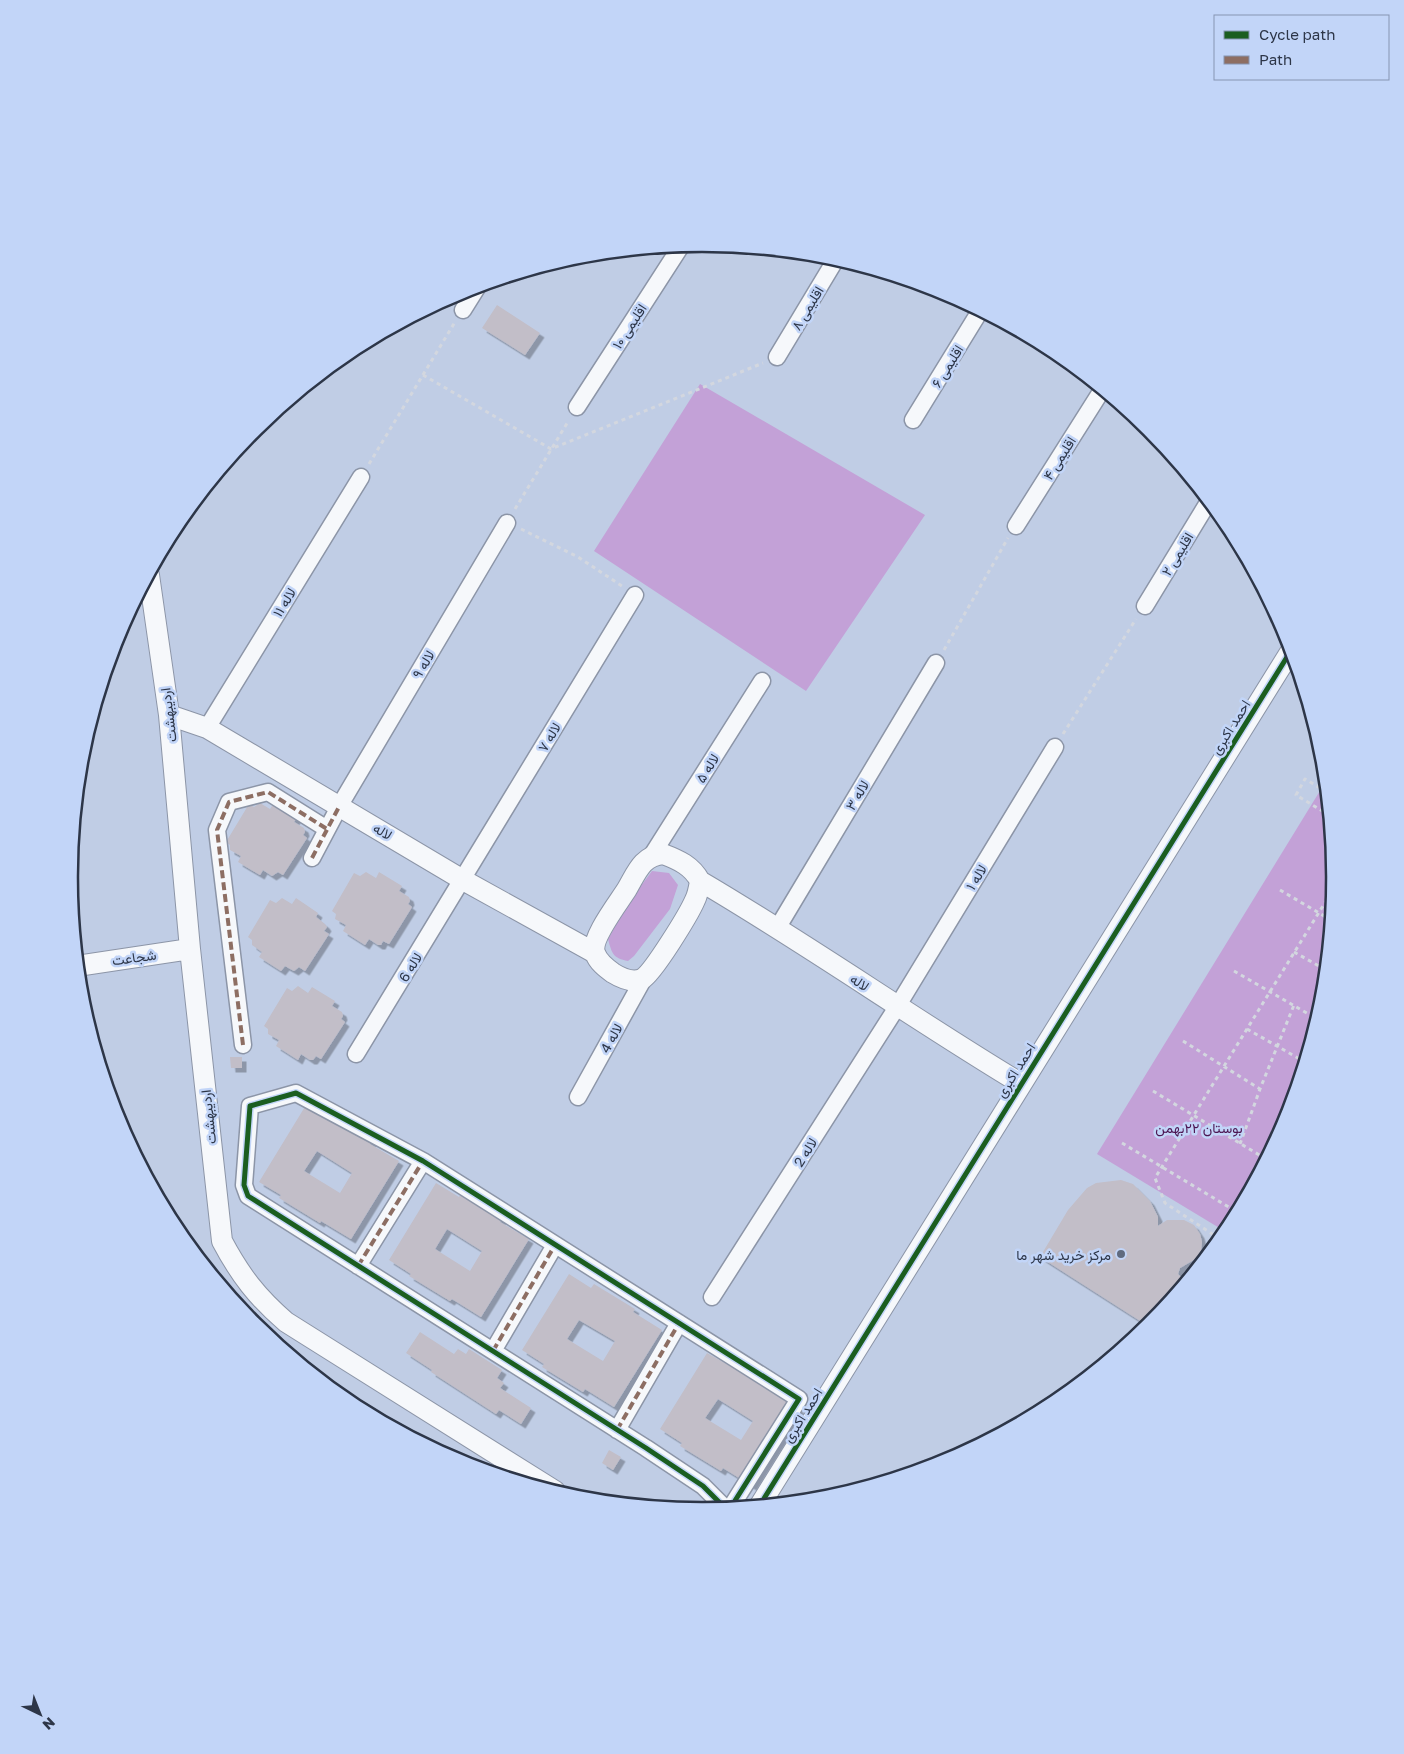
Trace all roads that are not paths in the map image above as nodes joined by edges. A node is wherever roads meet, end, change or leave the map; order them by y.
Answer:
1 (676, 253) edge
2 (832, 266) edge
3 (471, 297) edge
4 (463, 310) road end
5 (977, 316) edge
6 (777, 357) dead end
7 (1099, 395) edge
8 (577, 407) road end
9 (913, 420) dead end
10 (361, 477) road end
11 (1205, 508) edge
12 (507, 523) road end
13 (1016, 526) road end
14 (151, 585) edge
15 (635, 595) road end
16 (1144, 606) road end
17 (1287, 659) edge
18 (936, 663) road end
19 (762, 680) dead end
20 (169, 715) junction
21 (207, 728) junction
22 (1055, 748) road end
23 (340, 805) junction
24 (327, 829) junction
25 (652, 855) junction
26 (312, 858) dead end
27 (463, 880) junction
28 (700, 881) junction
29 (778, 927) junction
30 (190, 949) junction
31 (595, 952) junction
32 (84, 965) edge
33 (644, 978) junction
34 (896, 1006) junction
35 (243, 1045) dead end
36 (356, 1054) dead end
37 (1020, 1083) junction
38 (578, 1097) dead end
39 (422, 1161) junction
40 (555, 1245) junction
41 (358, 1266) junction
42 (712, 1297) dead end
43 (679, 1323) junction
44 (492, 1351) junction
45 (617, 1430) junction
46 (521, 1474) edge
47 (764, 1498) edge
48 (735, 1500) edge
49 (718, 1501) edge

1 - 8 street, اقلیمی ۱۰
2 - 6 street, اقلیمی ۸
3 - 4 street
5 - 9 street, اقلیمی ۶
7 - 13 street, اقلیمی ۴
10 - 21 street, لاله ۱۱
11 - 16 street, اقلیمی ۲
12 - 23 street, لاله ۹
14 - 20 street, اردیبهشت
15 - 27 street, لاله ۷
17 - 37 street, احمد اکبری
18 - 29 street, لاله ۳
19 - 25 street, لاله ۵
20 - 21 street, لاله
20 - 30 street, اردیبهشت
21 - 23 street, لاله
22 - 34 street, لاله ۱
23 - 24 street, لاله ۹
23 - 27 street, لاله
24 - 26 street, لاله ۹
24 - 35 street
25 - 28 street, لاله
25 - 31 street
27 - 31 street, لاله
27 - 36 street, لاله 6
28 - 29 street, لاله
28 - 33 street
29 - 34 street, لاله
30 - 32 street, شجاعت
30 - 46 street, اردیبهشت
31 - 33 street
33 - 38 street, لاله 4
34 - 37 street, لاله
34 - 42 street, لاله 2
37 - 47 street, احمد اکبری
39 - 40 street
39 - 41 street
39 - 41 street
40 - 43 street
40 - 44 street
41 - 44 street
43 - 45 street
43 - 48 street
44 - 45 street
45 - 49 street

